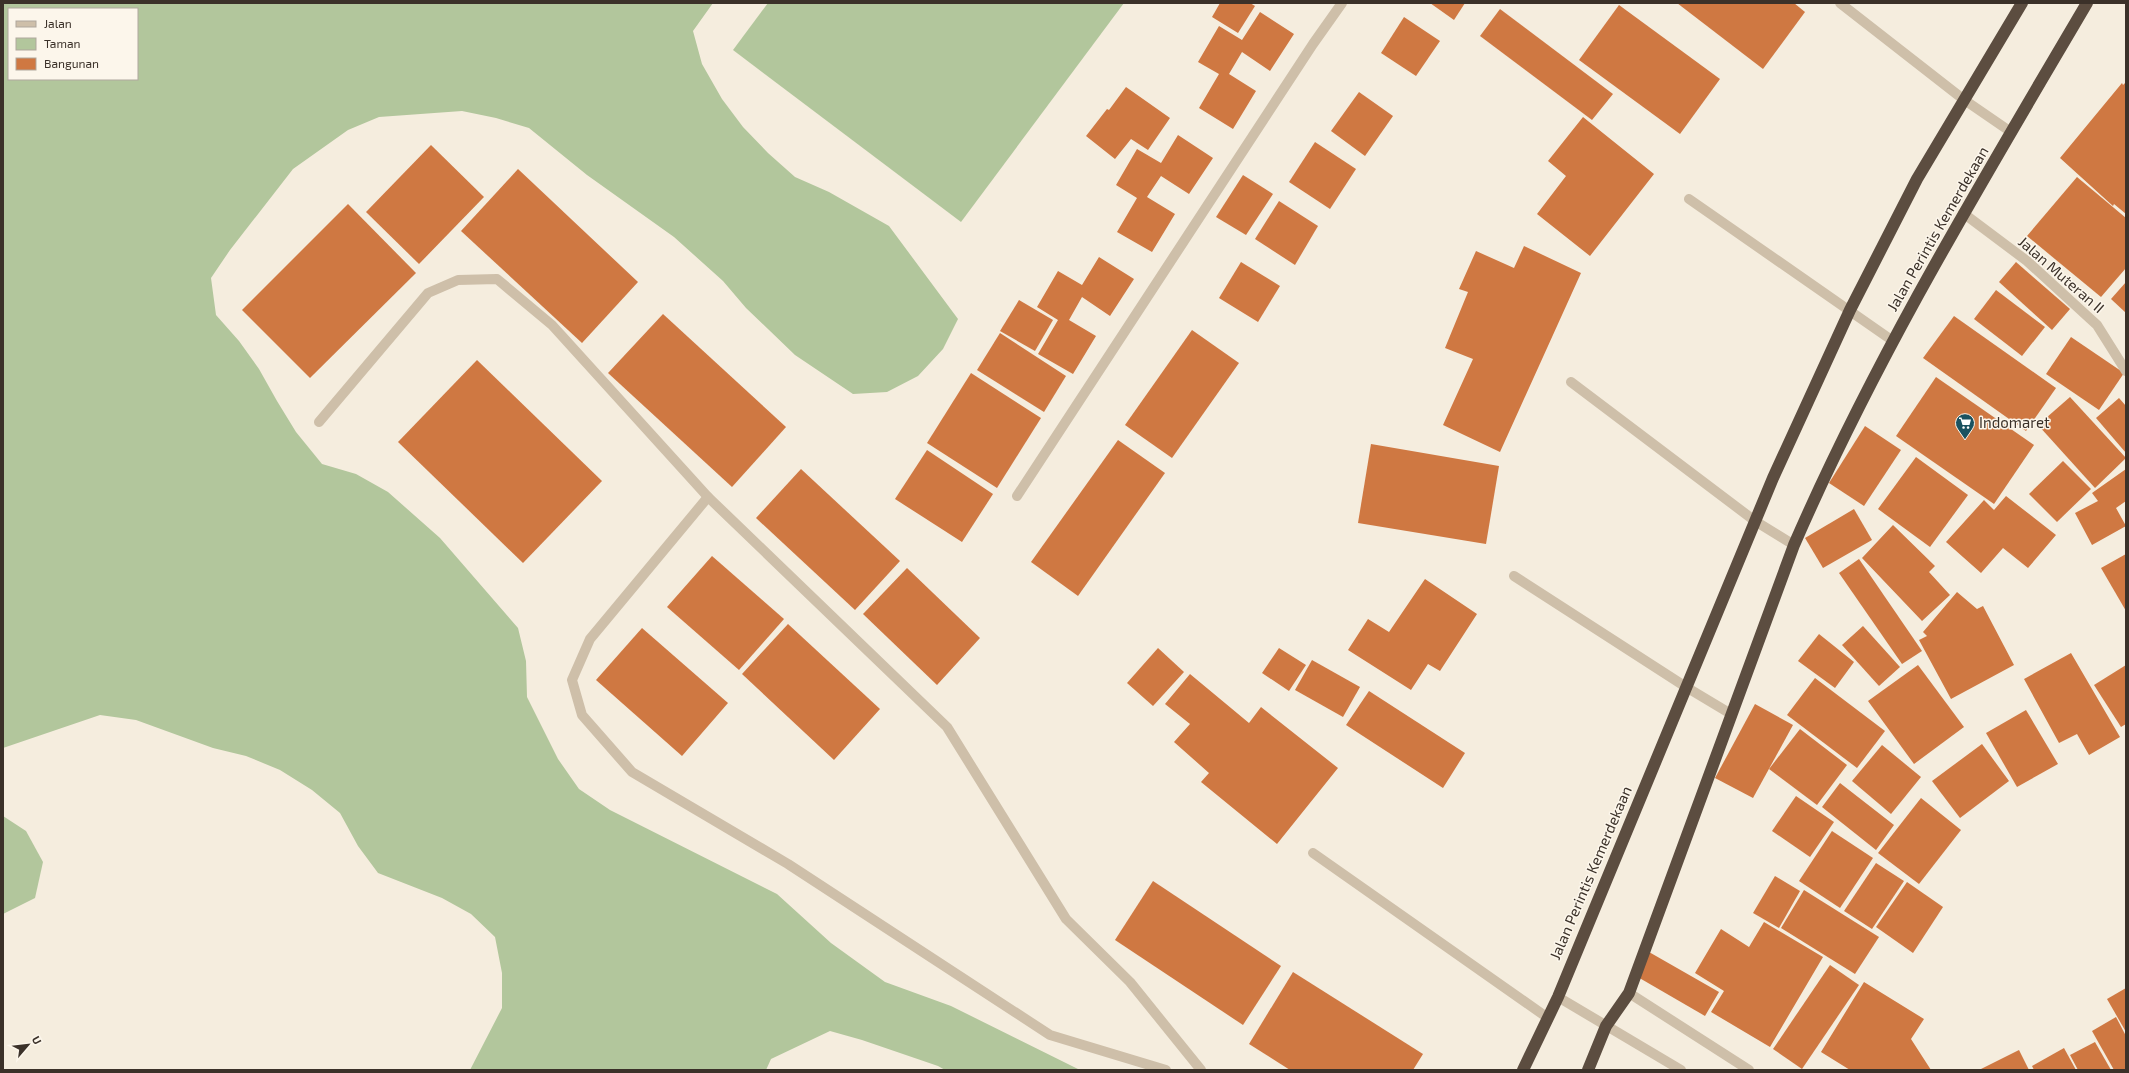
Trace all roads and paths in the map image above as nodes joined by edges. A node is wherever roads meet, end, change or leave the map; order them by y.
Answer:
1 (1342, 3) edge
2 (1840, 3) edge
3 (2022, 3) edge
4 (2087, 3) edge
5 (1963, 99) junction
6 (2011, 132) junction
7 (1688, 200) dead end
8 (1963, 213) junction
9 (1850, 310) junction
10 (1893, 341) junction
11 (2126, 371) edge
12 (1571, 382) dead end
13 (319, 422) dead end
14 (1017, 496) dead end
15 (708, 497) junction
16 (1755, 521) junction
17 (1794, 545) junction
18 (1514, 576) dead end
19 (1686, 687) junction
20 (1731, 714) junction
21 (1313, 853) dead end
22 (1629, 993) junction
23 (1558, 997) junction
24 (1548, 1018) junction
25 (1606, 1026) junction
26 (1166, 1070) edge
27 (1201, 1070) edge
28 (1523, 1070) edge
29 (1588, 1070) edge
30 (1681, 1070) edge
31 (1749, 1070) edge

1 - 14 street
2 - 5 street
3 - 5 highway, Jalan Perintis Kemerdekaan
4 - 6 highway, Jalan Perintis Kemerdekaan
5 - 6 street
5 - 9 highway, Jalan Perintis Kemerdekaan
6 - 8 highway, Jalan Perintis Kemerdekaan
7 - 9 street
8 - 10 highway, Jalan Perintis Kemerdekaan
8 - 11 street, Jalan Muteran II
9 - 10 street
9 - 16 highway, Jalan Perintis Kemerdekaan
10 - 17 highway, Jalan Perintis Kemerdekaan
12 - 16 street
13 - 15 street
15 - 26 street
15 - 27 street
16 - 17 street
16 - 19 highway, Jalan Perintis Kemerdekaan
17 - 20 highway, Jalan Perintis Kemerdekaan
18 - 19 street
19 - 20 street
19 - 23 highway, Jalan Perintis Kemerdekaan
20 - 22 highway, Jalan Perintis Kemerdekaan
21 - 24 street
22 - 25 highway, Jalan Perintis Kemerdekaan
22 - 31 street
23 - 24 highway, Jalan Perintis Kemerdekaan
23 - 25 street
24 - 28 highway, Jalan Perintis Kemerdekaan
25 - 29 highway, Jalan Perintis Kemerdekaan
25 - 30 street

